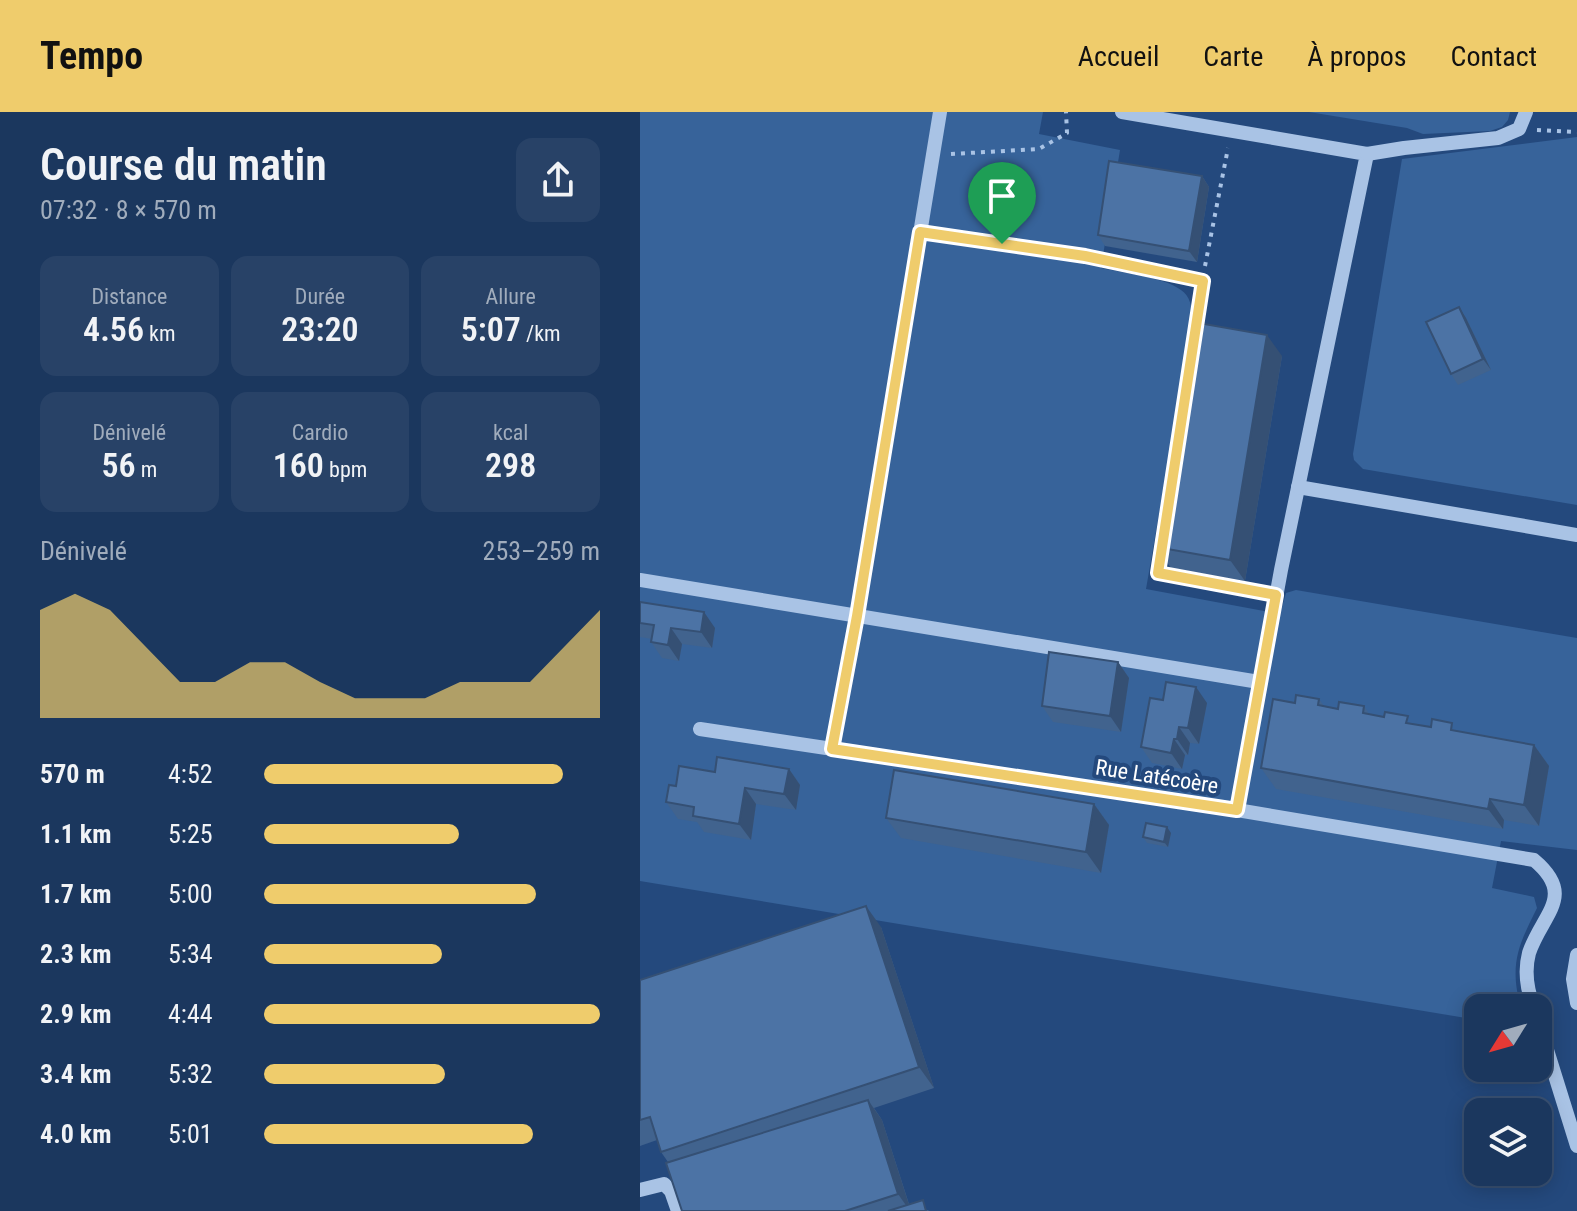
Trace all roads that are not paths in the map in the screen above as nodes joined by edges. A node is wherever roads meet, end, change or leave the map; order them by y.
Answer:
1 (940, 112) edge
2 (1122, 112) edge
3 (1526, 112) edge
4 (1367, 154) junction
5 (1203, 281) road end
6 (1191, 358) edge
7 (1298, 487) junction
8 (1165, 527) edge
9 (1577, 535) edge
10 (640, 580) edge
11 (1276, 595) junction
12 (857, 616) junction
13 (1259, 682) junction
14 (700, 729) dead end
15 (832, 749) junction
16 (1237, 810) junction
17 (1577, 955) edge
18 (1529, 994) edge
19 (1577, 1003) edge
20 (1552, 1067) edge
21 (1577, 1146) edge
22 (640, 1189) edge
23 (678, 1211) edge

1 - 12 street
2 - 4 street
3 - 4 street
4 - 7 street
5 - 6 street
7 - 9 street
7 - 11 street
8 - 11 street
10 - 12 street
11 - 13 street
12 - 13 street
12 - 15 street
13 - 16 street
14 - 15 street, Rue Latécoère
15 - 16 street, Rue Latécoère
16 - 18 street, Rue Latécoère
17 - 19 street
20 - 21 street
22 - 23 street

